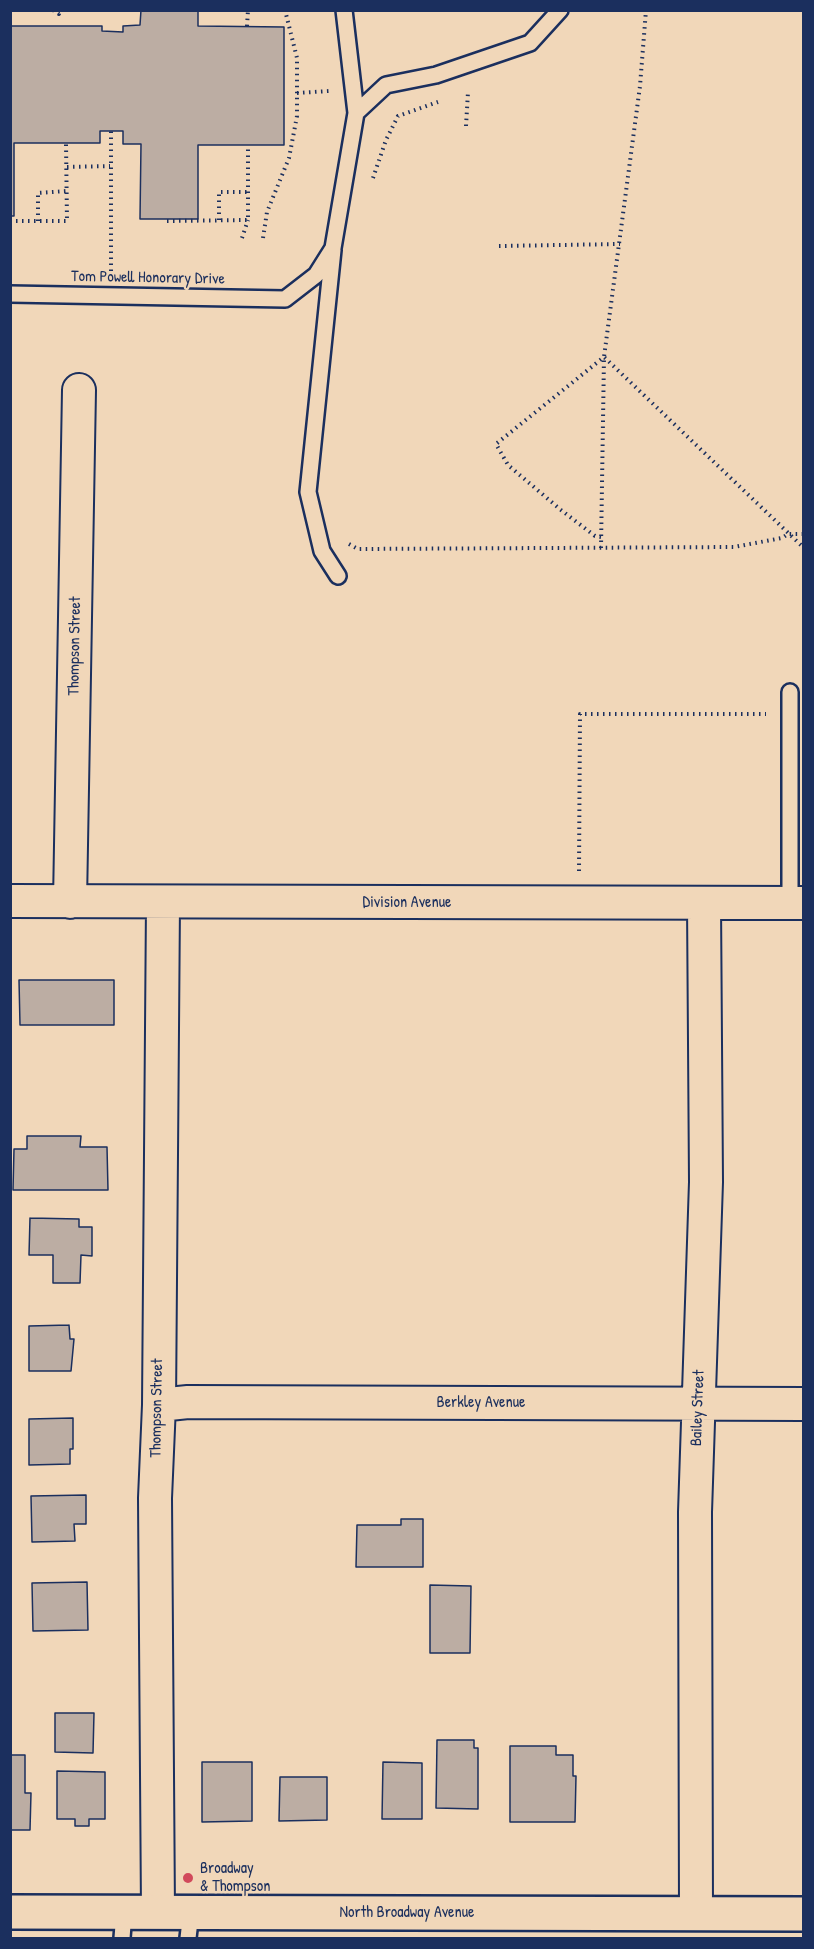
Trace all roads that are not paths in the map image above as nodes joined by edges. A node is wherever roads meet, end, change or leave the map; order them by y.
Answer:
1 (344, 10) edge
2 (560, 10) edge
3 (356, 113) junction
4 (334, 238) junction
5 (10, 294) edge
6 (79, 390) dead end
7 (338, 576) dead end
8 (790, 692) dead end
9 (10, 901) edge
10 (70, 902) junction
11 (163, 903) junction
12 (704, 903) junction
13 (797, 903) edge
14 (697, 1404) junction
15 (804, 1404) edge
16 (159, 1405) junction
17 (10, 1912) edge
18 (158, 1912) junction
19 (696, 1914) junction
20 (804, 1914) edge
21 (123, 1925) edge
22 (190, 1925) edge

1 - 3 lane
2 - 3 lane
3 - 4 lane
4 - 5 lane, Tom Powell Honorary Drive
4 - 7 lane
6 - 10 street, Thompson Street
8 - 13 lane
9 - 10 street, Division Avenue
10 - 11 street, Division Avenue
11 - 12 street, Division Avenue
11 - 16 street, Thompson Street
12 - 13 street, Division Avenue
12 - 14 street, Bailey Street
14 - 15 street, Berkley Avenue
14 - 16 street, Berkley Avenue
14 - 19 street, Bailey Street
16 - 18 street, Thompson Street
17 - 21 street, North Broadway Avenue
18 - 21 street, North Broadway Avenue
18 - 22 street, North Broadway Avenue
19 - 20 street, North Broadway Avenue
19 - 22 street, North Broadway Avenue

